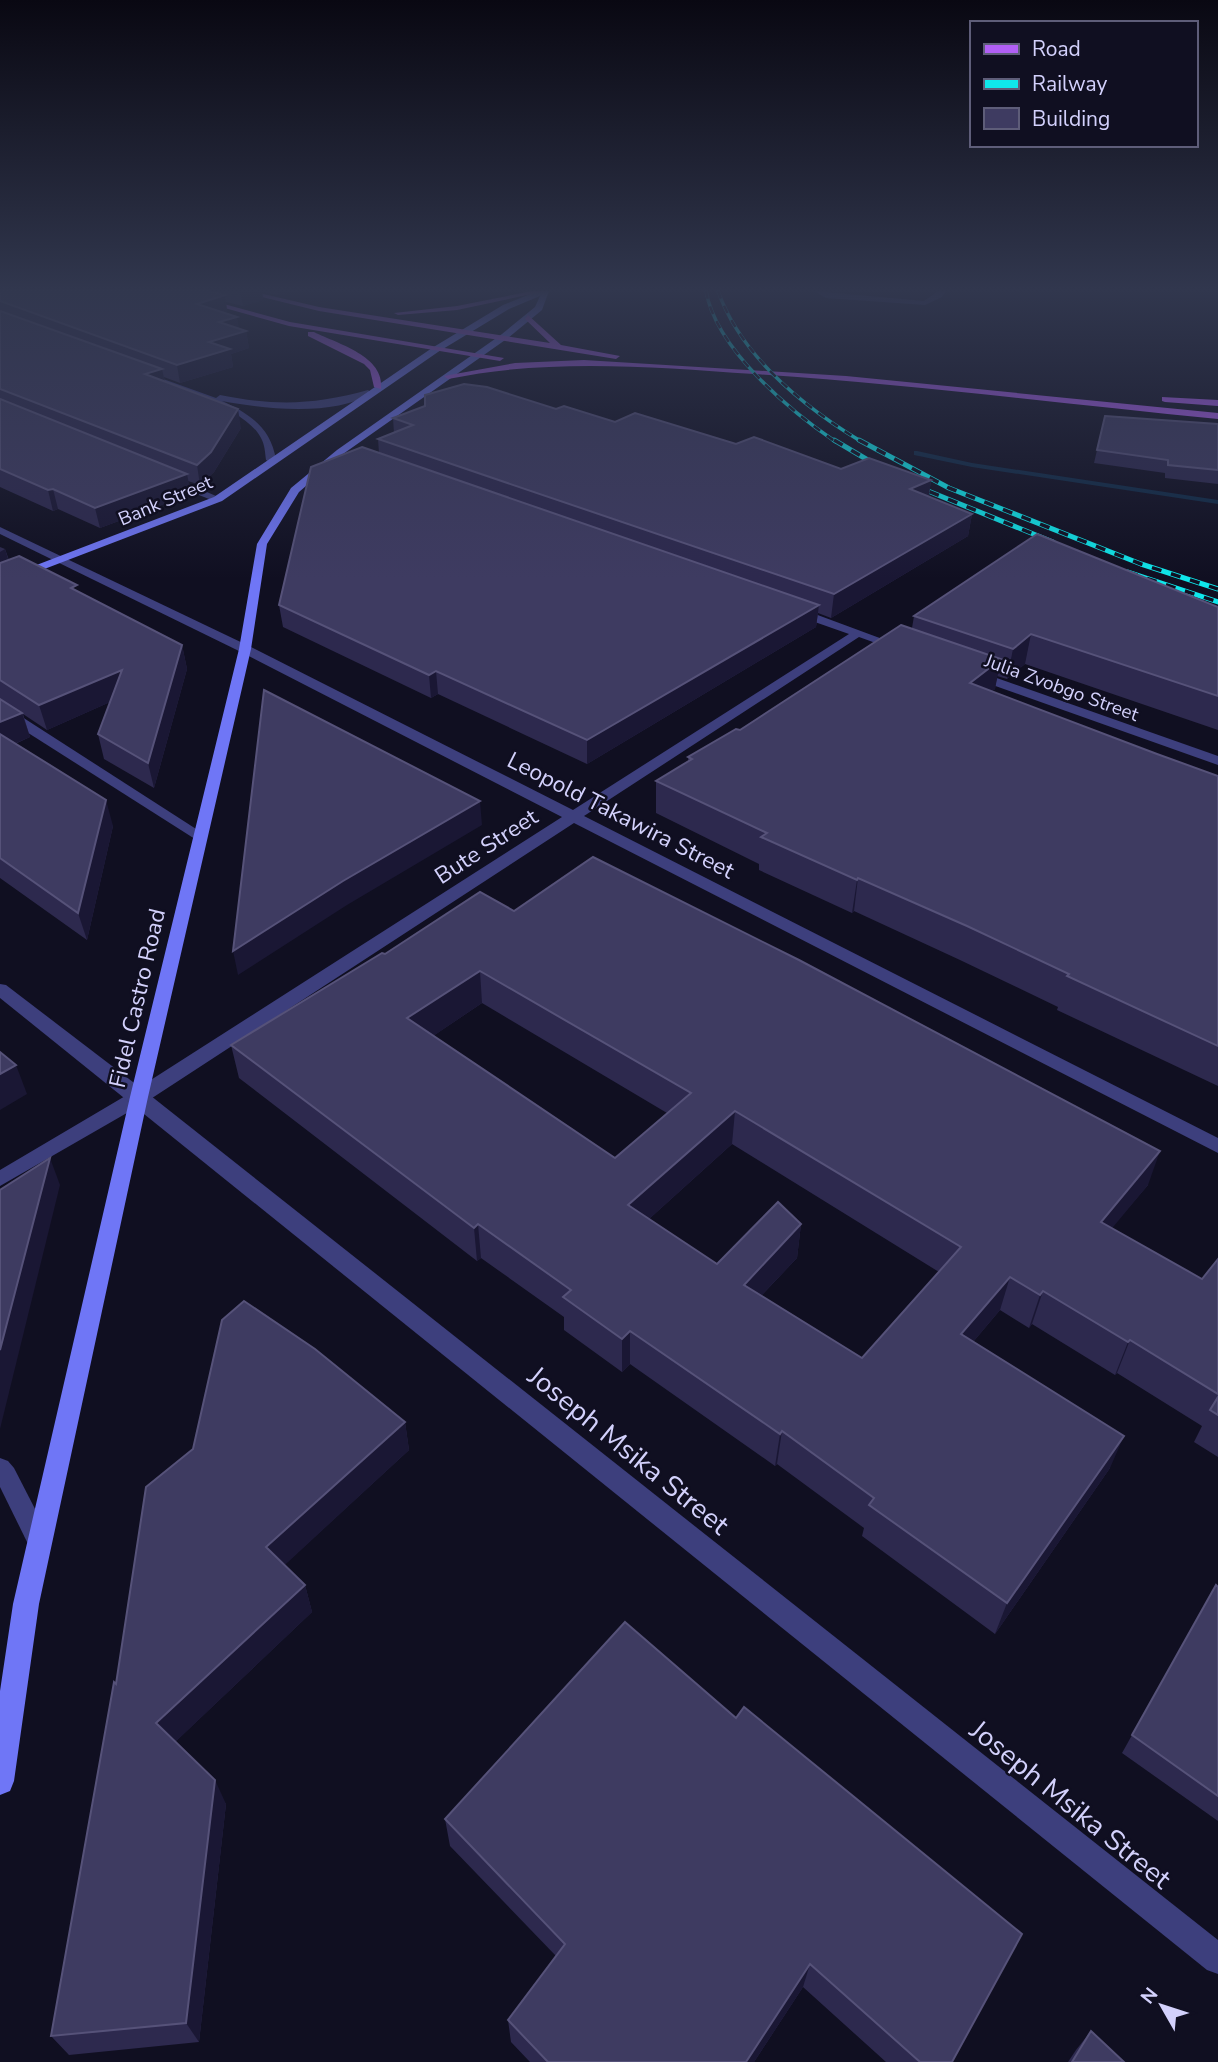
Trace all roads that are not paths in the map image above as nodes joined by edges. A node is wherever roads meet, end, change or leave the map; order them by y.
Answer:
1 (182, 387) edge
2 (379, 387) edge
3 (432, 387) edge
4 (940, 387) edge
5 (368, 393) junction
6 (1025, 394) junction
7 (202, 395) junction
8 (1218, 403) edge
9 (1218, 416) edge
10 (340, 452) junction
11 (352, 457) edge
12 (271, 460) junction
13 (155, 474) edge
14 (218, 499) junction
15 (0, 530) edge
16 (62, 560) junction
17 (0, 583) edge
18 (780, 606) edge
19 (858, 633) junction
20 (245, 649) junction
21 (909, 651) edge
22 (961, 670) edge
23 (0, 709) edge
24 (1218, 761) edge
25 (574, 817) junction
26 (200, 836) junction
27 (0, 989) edge
28 (139, 1097) junction
29 (1218, 1146) edge
30 (0, 1179) edge
31 (0, 1468) edge
32 (39, 1541) junction
33 (0, 1781) edge
34 (1218, 1959) edge

1 - 7 street
2 - 5 main road, Bank Street
3 - 10 main road, Fidel Castro Road
4 - 6 main road
5 - 7 street
5 - 12 main road, Bank Street
6 - 8 main road
6 - 9 main road
7 - 12 street
10 - 11 street
10 - 20 main road, Fidel Castro Road
12 - 14 main road, Bank Street
13 - 14 street
14 - 16 main road, Bank Street
15 - 16 street, Leopold Takawira Street
16 - 17 main road, Bank Street
16 - 20 street, Leopold Takawira Street
18 - 19 street
19 - 21 street
19 - 25 street, Bute Street
20 - 25 street, Leopold Takawira Street
20 - 26 main road, Fidel Castro Road
22 - 24 street, Julia Zvobgo Street
23 - 26 street
25 - 28 street, Bute Street
25 - 29 street, Leopold Takawira Street
26 - 28 main road, Fidel Castro Road
27 - 28 street, Joseph Msika Street
28 - 30 street
28 - 32 main road, Fidel Castro Road
28 - 34 street, Joseph Msika Street
31 - 32 street
32 - 33 main road, Fidel Castro Road

